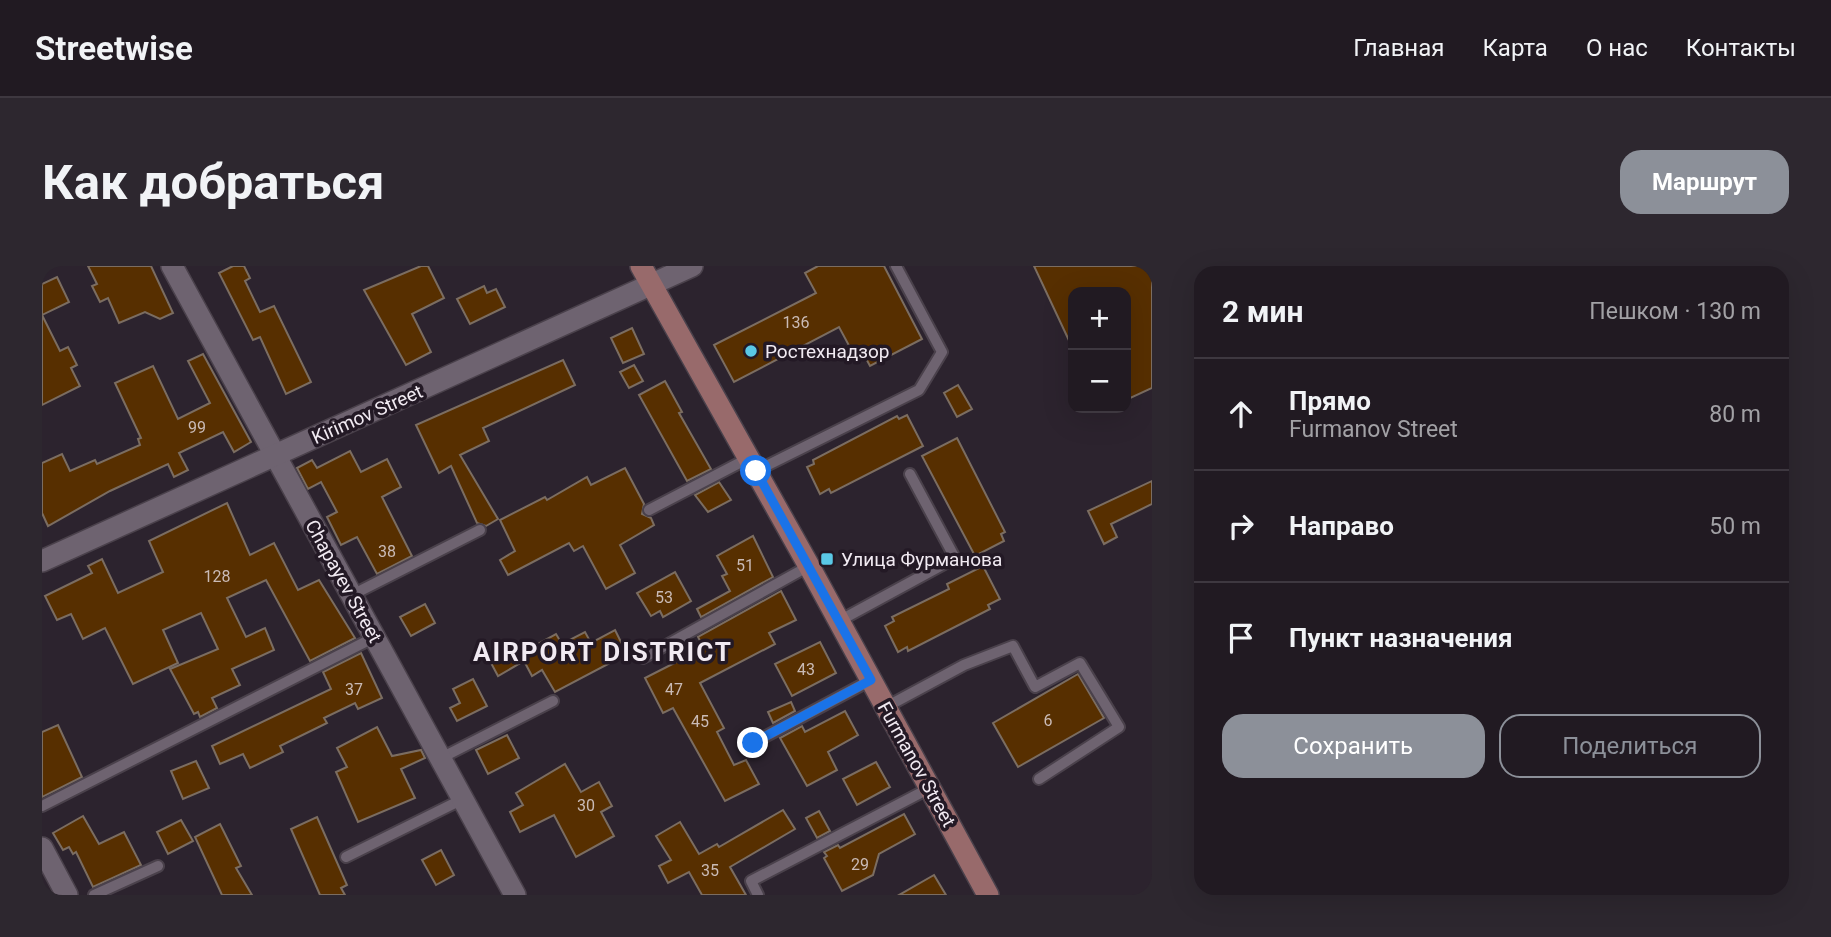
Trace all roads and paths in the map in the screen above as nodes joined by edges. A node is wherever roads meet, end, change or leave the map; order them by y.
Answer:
1 (172, 266) edge
2 (692, 266) edge
3 (896, 266) edge
4 (646, 275) edge
5 (275, 456) junction
6 (752, 464) junction
7 (910, 474) dead end
8 (649, 510) dead end
9 (480, 530) dead end
10 (42, 561) edge
11 (809, 566) junction
12 (352, 596) junction
13 (839, 621) junction
14 (375, 638) junction
15 (643, 658) dead end
16 (871, 680) junction
17 (553, 701) dead end
18 (886, 707) junction
19 (753, 743) dead end
20 (441, 758) junction
21 (1039, 779) dead end
22 (930, 788) junction
23 (463, 799) junction
24 (42, 806) edge
25 (42, 848) edge
26 (346, 857) dead end
27 (158, 866) dead end
28 (67, 895) edge
29 (94, 895) edge
30 (515, 895) edge
31 (758, 895) edge
32 (988, 895) edge

1 - 5 street, Chapayev Street
2 - 4 street, Kirimov Street
3 - 6 lane
4 - 5 street, Kirimov Street
4 - 6 street, Furmanov Street
5 - 10 street, Kirimov Street
5 - 12 street, Chapayev Street
6 - 8 lane
6 - 11 street, Furmanov Street
7 - 13 lane
9 - 12 lane
11 - 13 street, Furmanov Street
11 - 15 lane
12 - 14 street, Chapayev Street
13 - 16 street, Furmanov Street
14 - 20 street, Chapayev Street
14 - 24 lane
16 - 18 street, Furmanov Street
16 - 19 lane
17 - 20 lane
18 - 21 lane
18 - 22 street, Furmanov Street
20 - 23 street, Chapayev Street
22 - 31 lane
22 - 32 street, Furmanov Street
23 - 26 lane
23 - 30 street, Chapayev Street
25 - 28 street
27 - 29 lane

